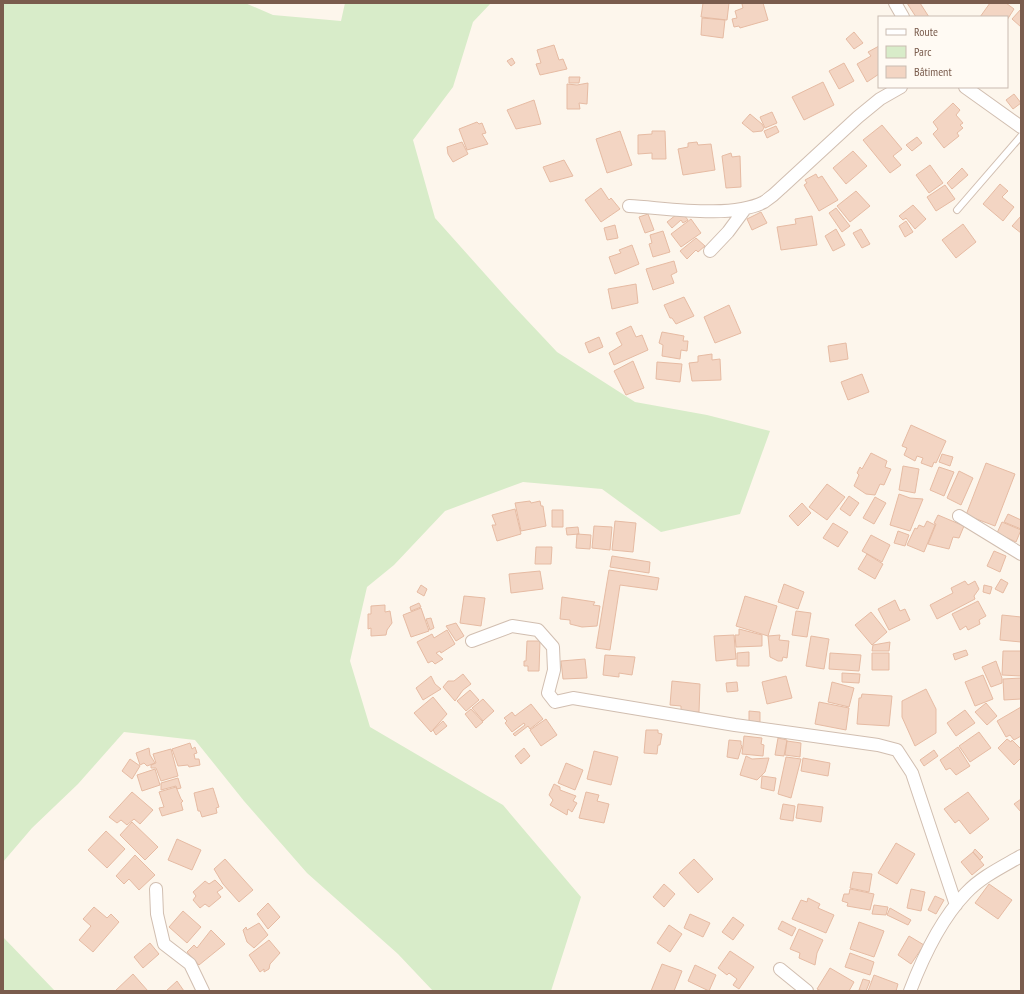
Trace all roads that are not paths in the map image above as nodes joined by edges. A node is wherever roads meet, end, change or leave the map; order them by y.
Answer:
1 (895, 3) edge
2 (902, 16) edge
3 (899, 88) edge
4 (966, 88) edge
5 (1021, 127) edge
6 (1021, 136) edge
7 (629, 206) dead end
8 (745, 209) junction
9 (957, 210) dead end
10 (710, 251) dead end
11 (959, 516) dead end
12 (1021, 554) edge
13 (472, 641) dead end
14 (1021, 856) edge
15 (156, 889) dead end
16 (956, 905) junction
17 (780, 969) dead end
18 (204, 991) edge
19 (807, 991) edge
20 (910, 991) edge

1 - 2 street
3 - 8 street
4 - 5 street
6 - 9 lane
7 - 8 street
8 - 10 street
11 - 12 street
13 - 16 street
14 - 16 street
15 - 18 street
16 - 20 street
17 - 19 street

